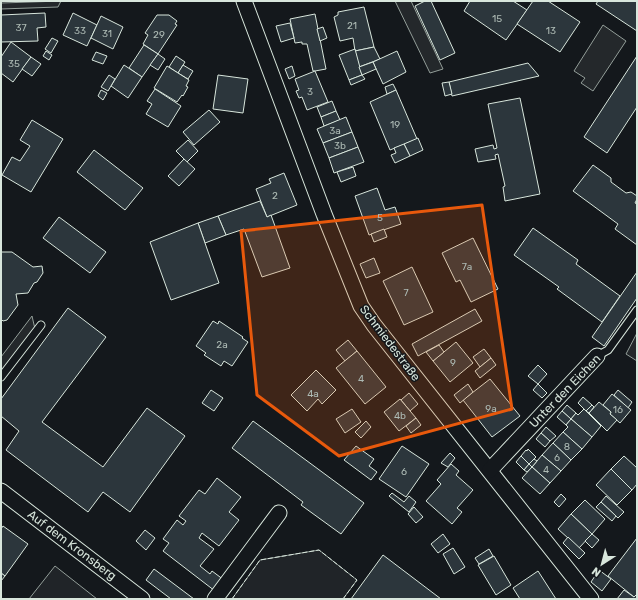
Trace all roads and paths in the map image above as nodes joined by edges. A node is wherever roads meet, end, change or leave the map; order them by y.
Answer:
1 (244, 1) edge
2 (637, 310) edge
3 (42, 324) dead end
4 (597, 356) joint
5 (1, 377) edge
6 (490, 470) junction
7 (1, 491) edge
8 (279, 513) dead end
9 (142, 599) edge
10 (215, 599) edge
11 (591, 599) edge

1 - 6 street, Schmiedestraße
2 - 4 lane, Unter den Eichen
3 - 5 lane
4 - 6 street, Unter den Eichen
6 - 11 street, Schmiedestraße
7 - 9 street, Auf dem Kronsberg
8 - 10 street

